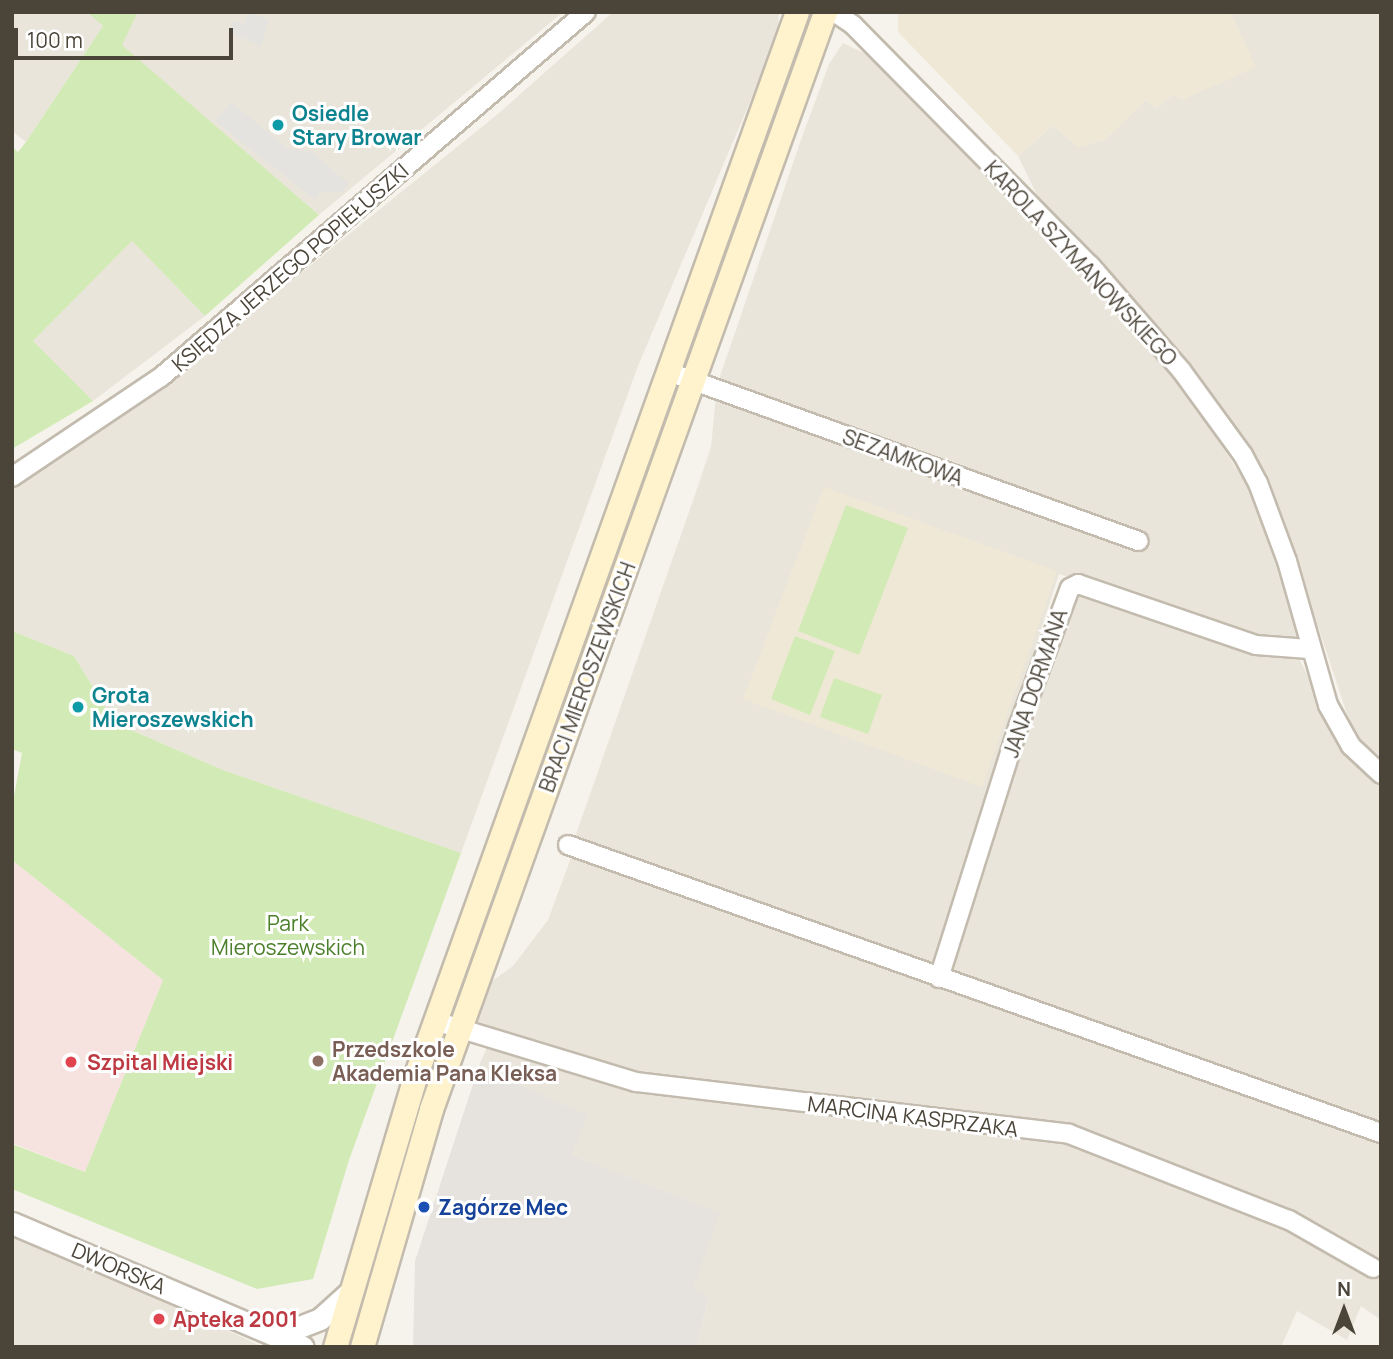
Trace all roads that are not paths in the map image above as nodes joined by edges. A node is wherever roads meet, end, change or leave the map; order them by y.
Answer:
1 (586, 12) edge
2 (797, 12) edge
3 (817, 12) edge
4 (825, 12) edge
5 (834, 12) edge
6 (783, 51) junction
7 (668, 372) junction
8 (692, 382) junction
9 (12, 477) edge
10 (1138, 541) dead end
11 (1309, 649) junction
12 (1381, 774) edge
13 (568, 845) dead end
14 (939, 978) junction
15 (435, 1021) junction
16 (460, 1030) junction
17 (1381, 1133) edge
18 (12, 1223) edge
19 (1373, 1268) dead end
20 (349, 1293) junction
21 (374, 1300) junction
22 (283, 1341) edge
23 (303, 1347) edge
24 (335, 1347) edge
25 (362, 1347) edge
26 (376, 1347) edge

1 - 9 street, KSIĘDZA JERZEGO POPIEŁUSZKI
2 - 6 main road, BRACI MIEROSZEWSKICH
3 - 6 main road
4 - 8 main road, BRACI MIEROSZEWSKICH
5 - 11 street, KAROLA SZYMANOWSKIEGO
6 - 7 main road, BRACI MIEROSZEWSKICH
7 - 8 street, SEZAMKOWA
7 - 15 main road, BRACI MIEROSZEWSKICH
8 - 10 street, SEZAMKOWA
8 - 16 main road, BRACI MIEROSZEWSKICH
11 - 12 street, KAROLA SZYMANOWSKIEGO
11 - 14 street, JANA DORMANA
13 - 14 street
14 - 17 street
15 - 16 street, MARCINA KASPRZAKA
15 - 20 main road, BRACI MIEROSZEWSKICH
16 - 19 street, MARCINA KASPRZAKA
16 - 21 main road, BRACI MIEROSZEWSKICH
18 - 22 street, DWORSKA
20 - 22 street
20 - 24 main road, BRACI MIEROSZEWSKICH
21 - 25 main road, BRACI MIEROSZEWSKICH
21 - 26 street
22 - 23 street, DWORSKA

